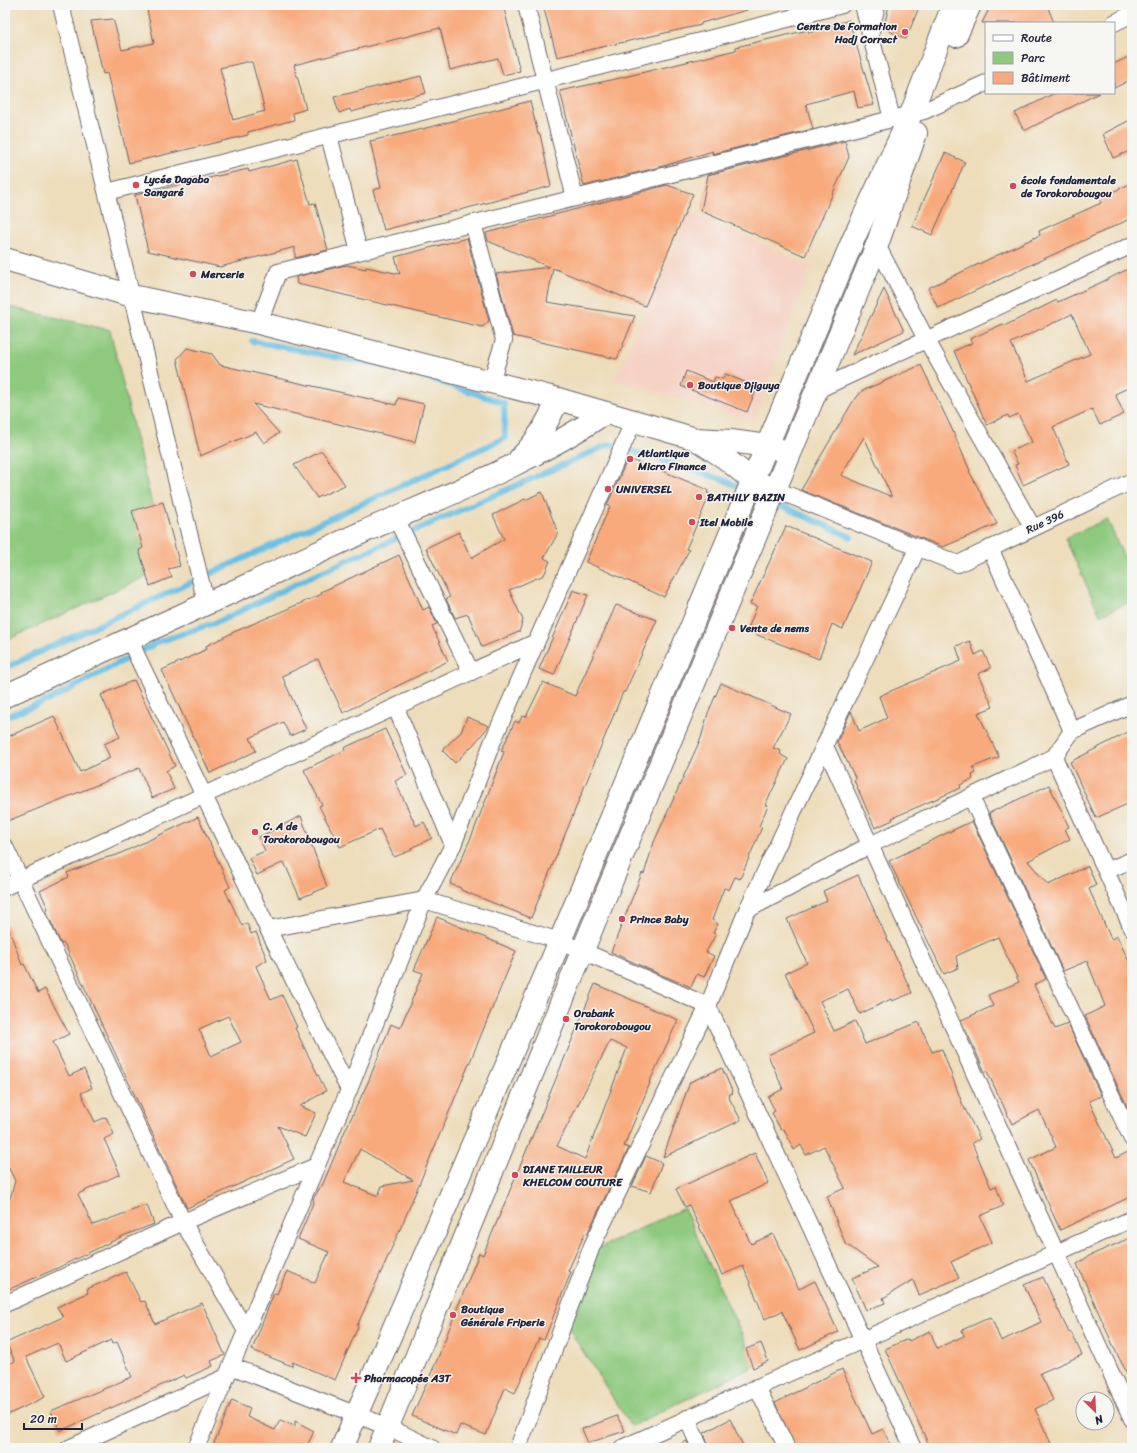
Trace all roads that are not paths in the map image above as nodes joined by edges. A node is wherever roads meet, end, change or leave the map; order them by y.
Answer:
1 (61, 5) edge
2 (526, 5) edge
3 (842, 5) edge
4 (863, 5) edge
5 (877, 5) edge
6 (953, 5) edge
7 (970, 5) edge
8 (1132, 14) edge
9 (1115, 22) edge
10 (870, 33) junction
11 (546, 80) junction
12 (985, 82) edge
13 (909, 115) junction
14 (328, 136) junction
15 (107, 192) junction
16 (575, 198) junction
17 (473, 223) junction
18 (877, 245) junction
19 (1132, 245) edge
20 (358, 252) junction
21 (5, 259) edge
22 (132, 296) junction
23 (259, 323) junction
24 (926, 339) junction
25 (491, 382) junction
26 (815, 391) junction
27 (558, 399) junction
28 (605, 413) junction
29 (634, 420) junction
30 (696, 439) junction
31 (768, 446) junction
32 (789, 452) junction
33 (510, 466) junction
34 (753, 481) junction
35 (1132, 481) edge
36 (774, 489) junction
37 (396, 518) junction
38 (1033, 528) junction
39 (918, 547) junction
40 (990, 548) junction
41 (206, 603) junction
42 (130, 638) junction
43 (536, 642) junction
44 (471, 672) junction
45 (5, 696) edge
46 (1132, 704) edge
47 (396, 708) junction
48 (1072, 731) junction
49 (825, 746) junction
50 (1054, 757) junction
51 (204, 795) junction
52 (971, 797) junction
53 (453, 845) junction
54 (870, 845) junction
55 (5, 848) edge
56 (1132, 860) edge
57 (1106, 871) junction
58 (20, 880) junction
59 (5, 887) edge
60 (424, 900) junction
61 (747, 910) junction
62 (1132, 928) edge
63 (268, 929) junction
64 (560, 941) junction
65 (582, 952) junction
66 (708, 1006) junction
67 (349, 1090) junction
68 (1132, 1140) edge
69 (316, 1166) junction
70 (1132, 1219) edge
71 (183, 1222) junction
72 (1056, 1253) junction
73 (5, 1304) edge
74 (246, 1331) junction
75 (862, 1339) junction
76 (229, 1372) junction
77 (757, 1386) junction
78 (356, 1416) junction
79 (687, 1418) junction
80 (1132, 1419) edge
81 (388, 1427) junction
82 (70, 1448) edge
83 (196, 1448) edge
84 (342, 1448) edge
85 (379, 1448) edge
86 (432, 1448) edge
87 (518, 1448) edge
88 (622, 1448) edge
89 (700, 1448) edge
90 (787, 1448) edge
91 (913, 1448) edge

1 - 15 street
2 - 11 street
3 - 11 street
4 - 10 street
5 - 10 street
6 - 13 main road
7 - 13 main road
8 - 9 street
10 - 13 street
11 - 14 street
11 - 16 street
12 - 13 street
13 - 16 street
13 - 18 main road
13 - 31 main road
14 - 15 street
14 - 20 street
15 - 22 street
16 - 17 street
17 - 20 street
17 - 25 street
18 - 24 street
18 - 26 main road
19 - 24 street
20 - 23 street
21 - 22 main road
22 - 23 main road
22 - 41 street
23 - 25 main road
24 - 26 street
24 - 38 street
25 - 27 main road
26 - 32 main road
27 - 28 main road
27 - 33 main road
28 - 29 main road
28 - 33 main road
29 - 30 main road
29 - 43 street
30 - 31 main road
30 - 34 main road
31 - 32 main road
31 - 34 main road
32 - 36 main road
33 - 37 main road
34 - 36 main road
34 - 64 main road
35 - 38 street, Rue 396
36 - 39 street
36 - 65 main road
37 - 41 main road
37 - 44 street
38 - 40 street, Rue 396
39 - 40 street, Rue 396
39 - 49 street
40 - 48 street
41 - 42 main road
42 - 45 main road
42 - 51 street
43 - 44 street
43 - 53 street
44 - 47 street
46 - 48 street
47 - 51 street
47 - 53 street
48 - 50 street
49 - 54 street
49 - 61 street
50 - 52 street
50 - 57 street
51 - 58 street
51 - 63 street
52 - 54 street
52 - 68 street
53 - 60 street
54 - 61 street
54 - 72 street
55 - 58 street
56 - 57 street
57 - 62 street
58 - 59 street
58 - 71 street
60 - 63 street
60 - 64 street
60 - 67 street
61 - 66 street
63 - 67 street
64 - 65 street
64 - 78 main road
65 - 66 street
65 - 81 main road
66 - 75 street
66 - 87 street
67 - 69 street
69 - 71 street
69 - 74 street
70 - 72 street
71 - 73 street
71 - 74 street
72 - 75 street
72 - 80 street
74 - 76 street
75 - 77 street
75 - 91 street
76 - 78 street
76 - 82 street
76 - 83 street
77 - 79 street
77 - 90 street
78 - 81 street
78 - 84 main road
79 - 88 street
79 - 89 street
81 - 85 main road
81 - 86 street

